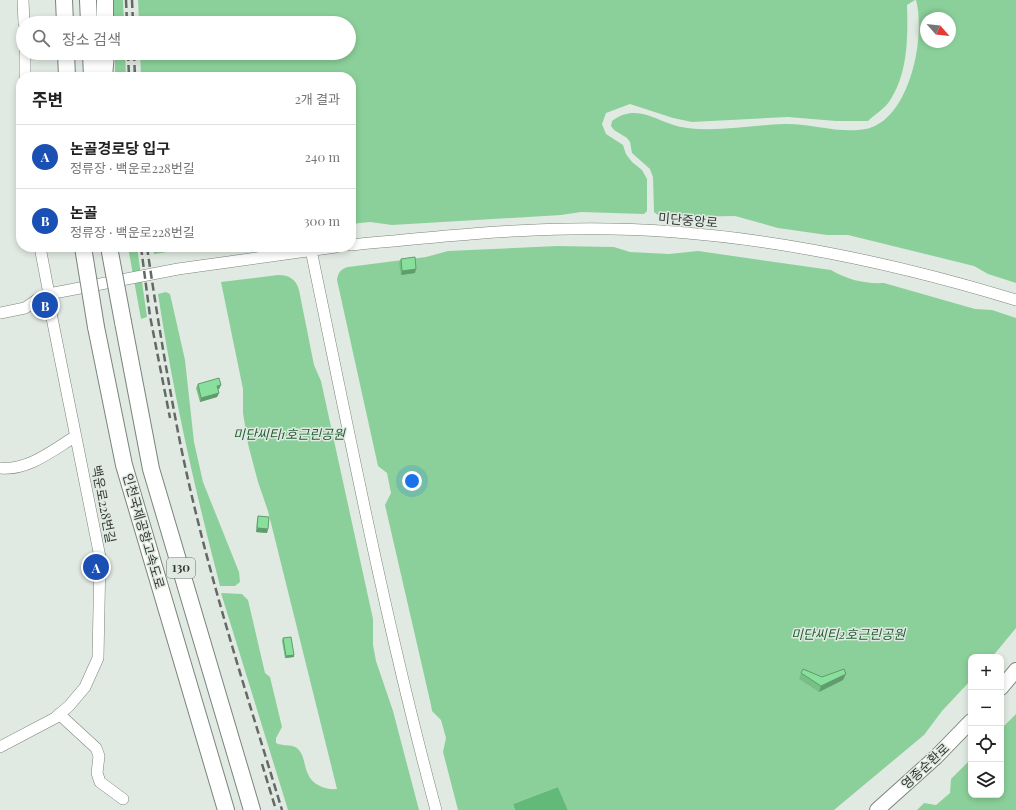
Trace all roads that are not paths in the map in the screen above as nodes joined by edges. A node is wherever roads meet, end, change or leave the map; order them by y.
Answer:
1 (23, 0) edge
2 (64, 0) edge
3 (88, 0) edge
4 (105, 0) edge
5 (24, 16) edge
6 (64, 16) edge
7 (89, 16) edge
8 (105, 16) edge
9 (25, 60) edge
10 (66, 60) edge
11 (91, 60) edge
12 (105, 60) edge
13 (25, 72) edge
14 (67, 72) edge
15 (92, 72) edge
16 (104, 72) edge
17 (356, 245) edge
18 (41, 252) edge
19 (84, 252) edge
20 (110, 252) edge
21 (298, 252) edge
22 (311, 252) edge
23 (49, 294) junction
24 (1016, 300) edge
25 (0, 313) edge
26 (76, 436) junction
27 (0, 468) edge
28 (1016, 670) edge
29 (1004, 684) edge
30 (59, 714) junction
31 (968, 724) edge
32 (0, 746) edge
33 (123, 799) dead end
34 (226, 810) edge
35 (252, 810) edge
36 (436, 810) edge
37 (877, 810) edge

1 - 5 street
2 - 6 highway
3 - 7 highway
4 - 8 highway
9 - 13 street
10 - 14 highway
11 - 15 highway
12 - 16 highway
17 - 24 street, 미단중앙로
18 - 23 street, 백운로228번길
19 - 34 highway, 인천국제공항고속도로 / 130, bridge
20 - 35 highway, 인천국제공항고속도로 / 130, bridge
21 - 23 street
22 - 36 street
23 - 25 street
23 - 26 street, 백운로228번길
26 - 27 street
26 - 30 street, 백운로228번길
28 - 29 main road
30 - 32 street, 백운로228번길
30 - 33 street
31 - 37 main road, 영종순환로

